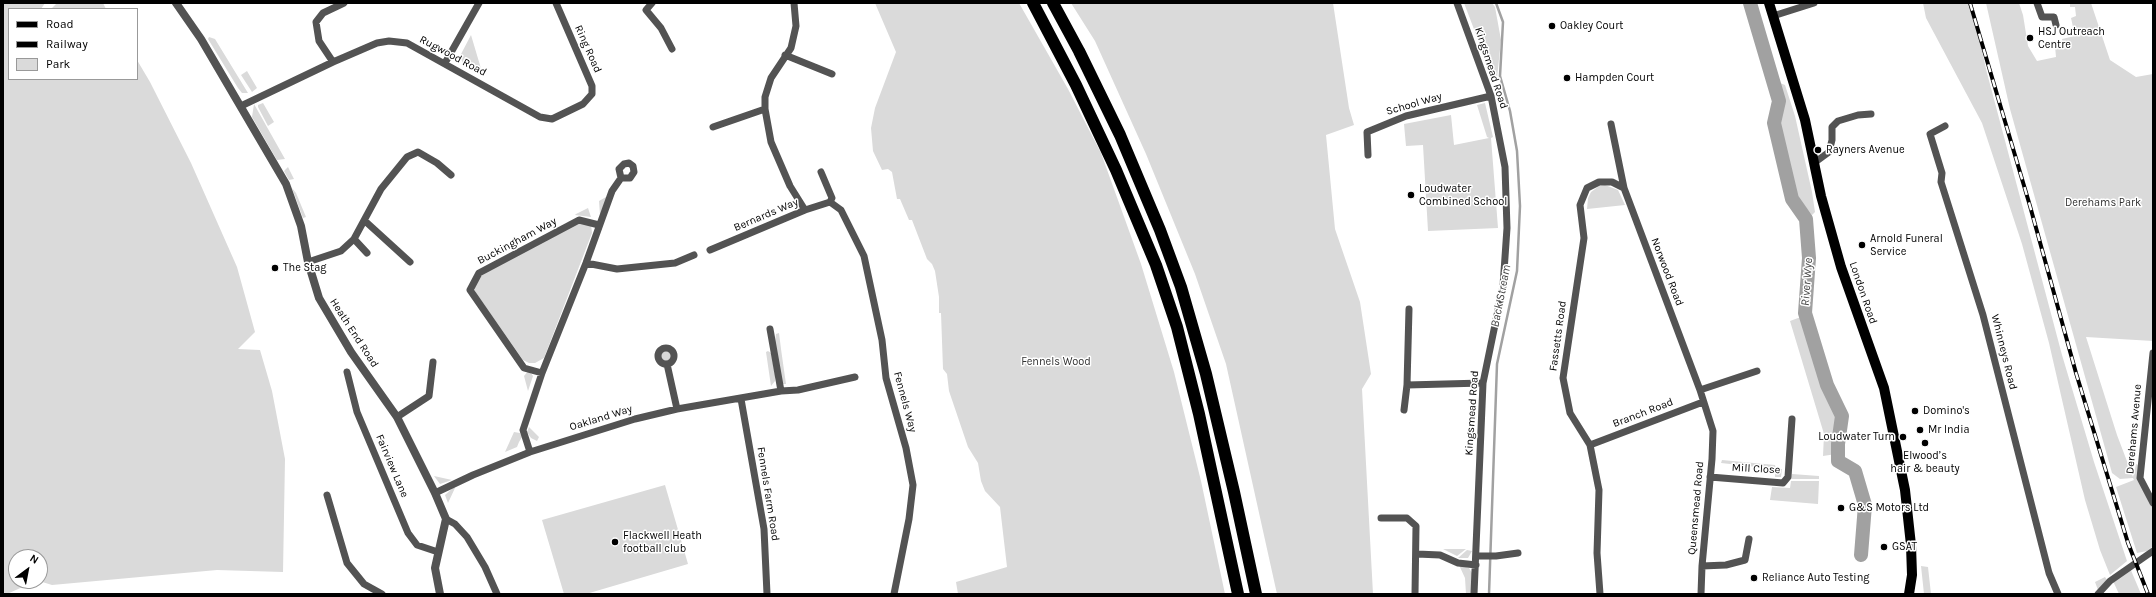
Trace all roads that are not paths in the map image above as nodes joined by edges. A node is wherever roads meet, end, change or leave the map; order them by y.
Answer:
1 (176, 3) edge
2 (344, 3) edge
3 (479, 3) edge
4 (556, 3) edge
5 (652, 3) edge
6 (794, 3) edge
7 (1033, 3) edge
8 (1053, 3) edge
9 (1457, 3) edge
10 (1769, 3) edge
11 (1814, 3) edge
12 (2037, 3) edge
13 (1773, 16) junction
14 (2056, 26) dead end
15 (672, 49) dead end
16 (785, 55) junction
17 (333, 62) junction
18 (445, 63) junction
19 (832, 74) dead end
20 (1491, 96) junction
21 (241, 106) junction
22 (765, 109) junction
23 (1871, 114) dead end
24 (540, 117) joint
25 (1611, 124) dead end
26 (1945, 126) dead end
27 (713, 128) dead end
28 (1368, 155) dead end
29 (1814, 163) junction
30 (821, 172) dead end
31 (451, 175) dead end
32 (621, 178) dead end
33 (1624, 188) junction
34 (830, 202) junction
35 (805, 210) junction
36 (365, 222) junction
37 (599, 225) junction
38 (354, 239) junction
39 (710, 250) dead end
40 (367, 253) dead end
41 (694, 255) dead end
42 (308, 262) junction
43 (410, 262) dead end
44 (586, 263) junction
45 (1409, 308) dead end
46 (770, 329) dead end
47 (2153, 353) edge
48 (433, 362) dead end
49 (667, 364) dead end
50 (1757, 371) dead end
51 (347, 372) dead end
52 (542, 373) junction
53 (855, 377) dead end
54 (1483, 383) junction
55 (1407, 385) junction
56 (1700, 390) junction
57 (781, 391) junction
58 (741, 399) junction
59 (1703, 402) junction
60 (677, 409) junction
61 (1404, 410) dead end
62 (397, 417) junction
63 (1792, 419) dead end
64 (1711, 425) joint
65 (1590, 445) junction
66 (530, 452) junction
67 (1710, 477) junction
68 (435, 493) junction
69 (327, 495) dead end
70 (2153, 503) edge
71 (1381, 518) dead end
72 (446, 519) junction
73 (1749, 539) dead end
74 (2153, 551) edge
75 (438, 552) junction
76 (1518, 553) dead end
77 (1417, 554) junction
78 (1476, 556) junction
79 (1476, 565) junction
80 (1702, 566) junction
81 (382, 594) edge
82 (440, 594) edge
83 (497, 594) edge
84 (767, 594) edge
85 (894, 594) edge
86 (1238, 594) edge
87 (1256, 594) edge
88 (1415, 594) edge
89 (1474, 594) edge
90 (1600, 594) edge
91 (1701, 594) edge
92 (1909, 594) edge
93 (2058, 594) edge
94 (2098, 594) edge

1 - 21 street, Heath End Road
2 - 17 street
3 - 18 street
4 - 24 street, Ring Road
5 - 15 street
6 - 16 street
7 - 86 highway
8 - 87 highway
9 - 20 street, Kingsmead Road
10 - 13 main road, London Road
11 - 13 street
12 - 14 street
13 - 29 main road, London Road
16 - 19 street
16 - 22 street
17 - 18 street, Rugwood Road
17 - 21 street, Rugwood Road
18 - 24 street, Rugwood Road
20 - 28 street, School Way
20 - 54 street, Kingsmead Road
21 - 42 street, Heath End Road
22 - 27 street
22 - 35 street
23 - 29 street
25 - 33 street, Norwood Road
26 - 93 street, Whinneys Road
29 - 92 main road, London Road
30 - 34 street
31 - 36 street
32 - 37 street
33 - 56 street, Norwood Road
33 - 65 street, Fassetts Road
34 - 35 street, Bernards Way
34 - 85 street, Fennels Way
35 - 39 street, Bernards Way
36 - 38 street
36 - 43 street
37 - 44 street
37 - 52 street, Buckingham Way
38 - 40 street
38 - 42 street
41 - 44 street
42 - 62 street, Heath End Road
44 - 52 street
45 - 55 street
46 - 57 street
47 - 70 street, Derehams Avenue
48 - 62 street
49 - 60 street
50 - 56 street
51 - 75 street, Fairview Lane
52 - 66 street
53 - 57 street, Oakland Way
54 - 55 street
54 - 78 street, Kingsmead Road
55 - 61 street
56 - 59 street, Norwood Road
57 - 58 street, Oakland Way
58 - 60 street, Oakland Way
58 - 84 street, Fennels Farm Road
59 - 64 street, Norwood Road
59 - 65 street, Branch Road
60 - 66 street, Oakland Way
62 - 68 street, Heath End Road
63 - 67 street, Mill Close
64 - 67 street, Queensmead Road
65 - 90 street, Fassetts Road
66 - 68 street, Oakland Way
67 - 80 street, Queensmead Road
68 - 72 street, Heath End Road
69 - 81 street
71 - 77 street
72 - 75 street
72 - 83 street
73 - 80 street
74 - 94 street
75 - 82 street
76 - 78 street
77 - 79 street
77 - 88 street
78 - 79 street, Kingsmead Road
79 - 89 street, Kingsmead Road
80 - 91 street, Queensmead Road

